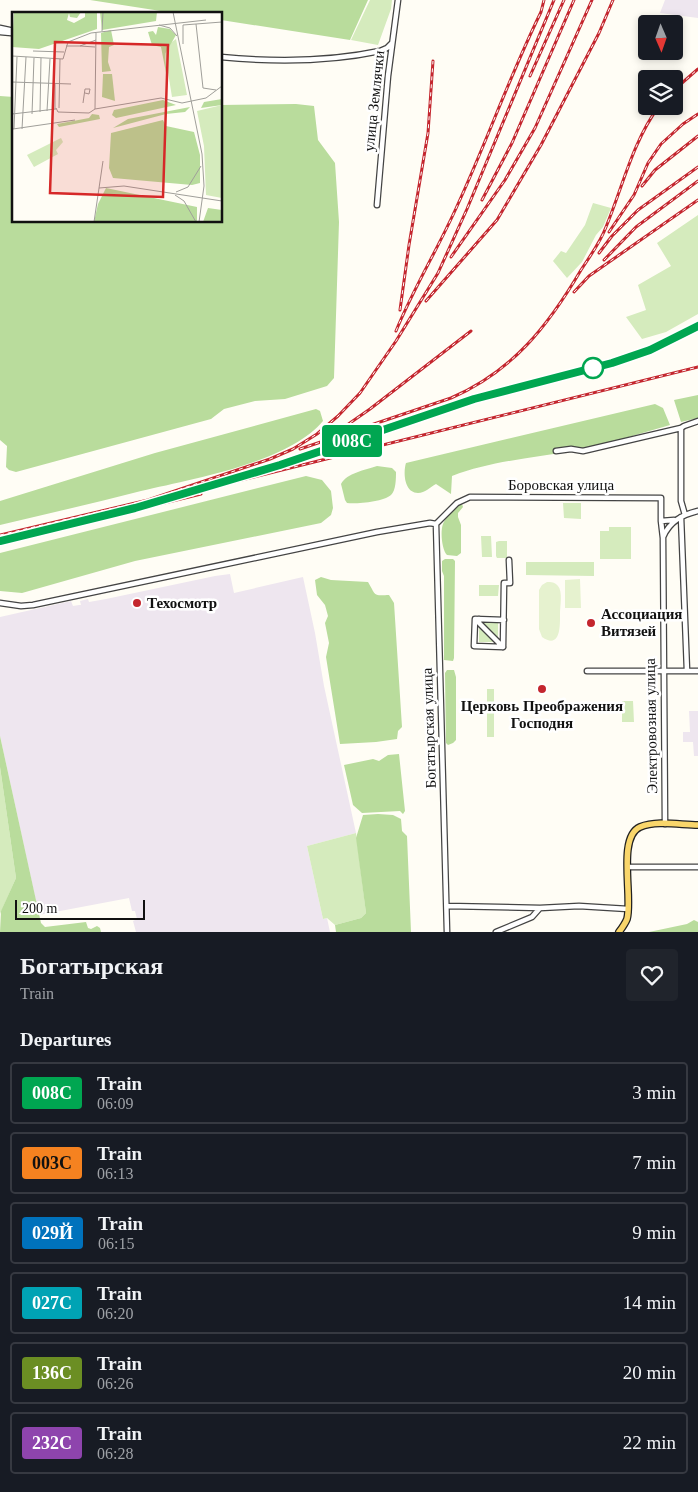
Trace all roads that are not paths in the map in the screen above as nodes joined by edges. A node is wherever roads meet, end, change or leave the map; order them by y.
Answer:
1 (398, 0) edge
2 (392, 40) junction
3 (222, 57) edge
4 (376, 205) dead end
5 (698, 421) edge
6 (682, 428) junction
7 (556, 451) dead end
8 (698, 511) edge
9 (683, 516) junction
10 (674, 520) junction
11 (661, 521) junction
12 (436, 524) junction
13 (662, 538) junction
14 (509, 560) dead end
15 (0, 603) edge
16 (479, 619) junction
17 (504, 620) junction
18 (504, 647) junction
19 (587, 671) dead end
20 (687, 671) junction
21 (698, 671) edge
22 (663, 672) junction
23 (664, 824) junction
24 (698, 825) edge
25 (628, 867) junction
26 (698, 867) edge
27 (447, 906) junction
28 (540, 908) junction
29 (628, 909) junction
30 (447, 932) edge
31 (496, 932) edge
32 (619, 932) edge

1 - 2 street, улица Землячки
2 - 3 street
2 - 4 street, улица Землячки
5 - 6 street
6 - 7 street
6 - 9 street
8 - 9 street
9 - 10 street
9 - 20 street
10 - 11 street
10 - 13 street
11 - 12 street, Боровская улица
11 - 13 street, Электровозная улица
12 - 15 street
12 - 27 street, Богатырская улица
13 - 22 street, Электровозная улица
14 - 17 street
16 - 17 street
16 - 18 street
16 - 18 street
17 - 18 street
19 - 22 street
20 - 21 street
20 - 22 street
22 - 23 street, Электровозная улица
23 - 24 main road
23 - 25 main road
25 - 26 street
25 - 29 main road
27 - 28 street
27 - 30 street, Богатырская улица
28 - 29 street
28 - 31 street
29 - 32 main road

